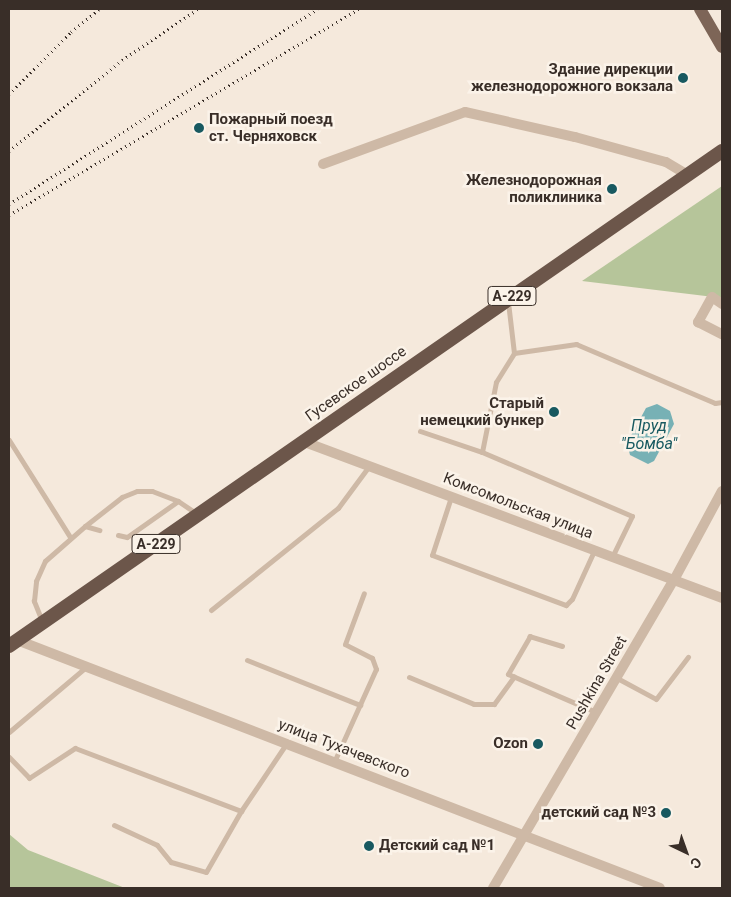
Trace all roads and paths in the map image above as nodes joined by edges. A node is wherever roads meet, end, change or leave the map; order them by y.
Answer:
1 (700, 9) edge
2 (722, 47) edge
3 (722, 151) edge
4 (323, 164) dead end
5 (686, 174) junction
6 (508, 299) junction
7 (722, 304) edge
8 (722, 334) edge
9 (514, 353) junction
10 (722, 402) edge
11 (420, 431) dead end
12 (9, 440) edge
13 (302, 441) junction
14 (482, 452) junction
15 (369, 466) junction
16 (722, 490) edge
17 (451, 497) junction
18 (178, 501) junction
19 (198, 514) junction
20 (85, 526) junction
21 (99, 530) dead end
22 (118, 535) dead end
23 (70, 537) junction
24 (594, 550) junction
25 (612, 557) junction
26 (674, 580) junction
27 (364, 593) dead end
28 (722, 598) edge
29 (210, 610) dead end
30 (43, 622) junction
31 (13, 643) edge
32 (562, 646) dead end
33 (688, 657) dead end
34 (247, 660) dead end
35 (86, 667) junction
36 (514, 676) junction
37 (409, 677) dead end
38 (617, 678) junction
39 (360, 705) junction
40 (597, 712) junction
41 (9, 732) edge
42 (287, 744) junction
43 (9, 757) edge
44 (334, 762) junction
45 (241, 810) junction
46 (114, 825) dead end
47 (525, 835) junction
48 (494, 888) edge
49 (660, 888) edge

1 - 2 main road
3 - 5 highway, Гусевское шоссе / А-229
4 - 5 street
5 - 6 highway, Гусевское шоссе / А-229
6 - 9 lane
6 - 13 highway, Гусевское шоссе / А-229
7 - 8 street
9 - 10 lane
9 - 14 lane
11 - 14 lane
12 - 23 lane
13 - 15 street, Комсомольская улица
13 - 19 highway, Гусевское шоссе / А-229
14 - 25 lane
15 - 17 street, Комсомольская улица
15 - 29 lane
16 - 26 street, Pushkina Street
17 - 24 street, Комсомольская улица
17 - 24 lane
18 - 19 lane
18 - 20 lane
18 - 22 lane
19 - 30 highway, Гусевское шоссе / А-229
20 - 21 lane
20 - 23 lane
23 - 30 lane
24 - 25 street, Комсомольская улица
25 - 26 street, Комсомольская улица
26 - 28 street, Комсомольская улица
26 - 38 street, Pushkina Street
27 - 39 lane
30 - 31 highway, Гусевское шоссе / А-229
31 - 35 street, улица Тухачевского
32 - 36 lane
33 - 38 lane
34 - 39 lane
35 - 41 lane
35 - 42 street, улица Тухачевского
36 - 37 lane
36 - 40 lane
38 - 40 street, Pushkina Street
39 - 44 lane
40 - 47 street, Pushkina Street
42 - 44 street, улица Тухачевского
42 - 45 lane
43 - 45 lane
44 - 47 street, улица Тухачевского
45 - 46 lane
47 - 48 street, Pushkina Street
47 - 49 street, улица Тухачевского

